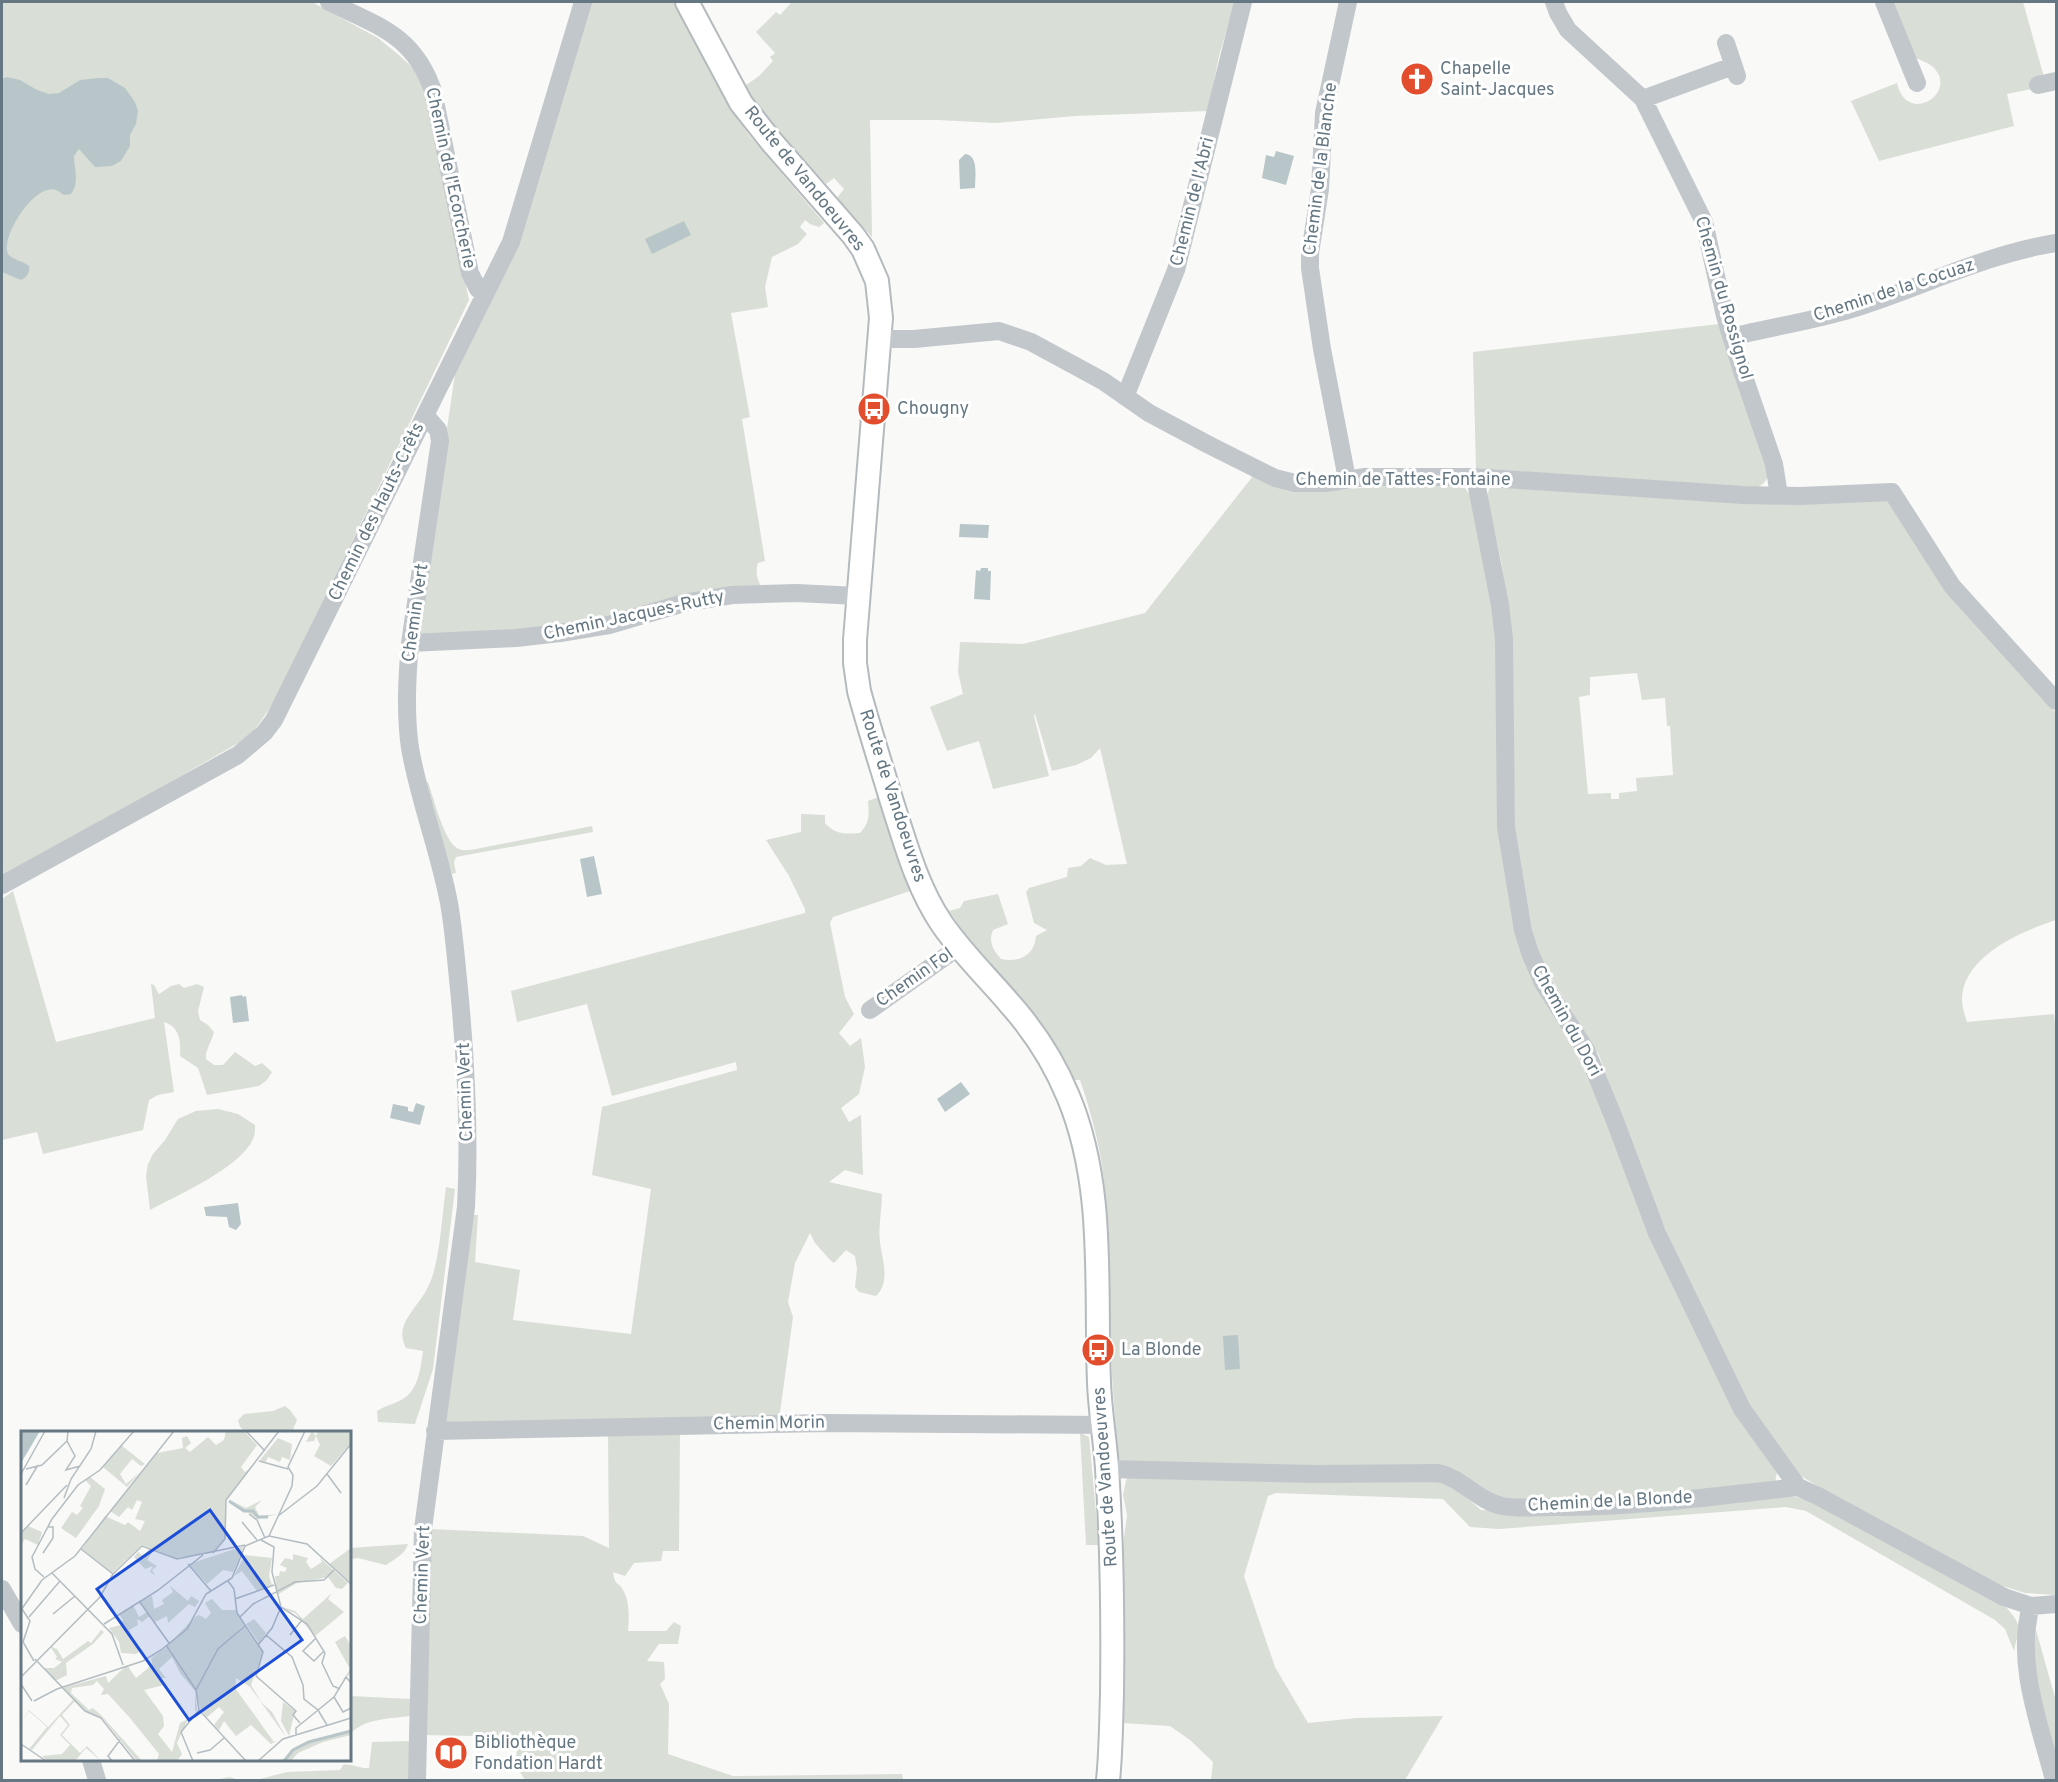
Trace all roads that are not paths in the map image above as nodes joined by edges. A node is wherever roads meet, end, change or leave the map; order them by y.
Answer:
1 (328, 2) edge
2 (583, 2) edge
3 (687, 2) edge
4 (1243, 2) edge
5 (1348, 2) edge
6 (1554, 2) edge
7 (1884, 2) edge
8 (1726, 43) dead end
9 (2056, 81) edge
10 (1917, 83) dead end
11 (2038, 85) dead end
12 (1643, 99) junction
13 (2056, 243) edge
14 (485, 295) junction
15 (1731, 337) junction
16 (879, 339) junction
17 (1125, 397) junction
18 (425, 415) junction
19 (1475, 477) junction
20 (1347, 478) junction
21 (1779, 495) junction
22 (859, 596) junction
23 (410, 643) junction
24 (2056, 701) edge
25 (2, 885) edge
26 (959, 947) junction
27 (870, 1010) dead end
28 (1103, 1425) junction
29 (435, 1431) junction
30 (1107, 1469) junction
31 (1798, 1487) junction
32 (2, 1589) edge
33 (2056, 1604) edge
34 (2031, 1606) junction
35 (21, 1622) edge
36 (91, 1761) edge
37 (97, 1780) edge
38 (417, 1780) edge
39 (1108, 1780) edge
40 (2054, 1780) edge

1 - 14 street, Chemin de l'Ecorcherie
2 - 14 street, Chemin des Hauts-Crêts
3 - 16 main road, Route de Vandoeuvres
4 - 17 street, Chemin de l'Abri
5 - 20 street, Chemin de la Blanche
6 - 12 street, Chemin du Rossignol
7 - 10 street
8 - 12 street
9 - 11 street
12 - 15 street, Chemin du Rossignol
13 - 15 street, Chemin de la Cocuaz
14 - 18 street, Chemin des Hauts-Crêts
15 - 21 street, Chemin du Rossignol
16 - 17 street, Chemin de Tattes-Fontaine
16 - 22 main road, Route de Vandoeuvres
17 - 20 street, Chemin de Tattes-Fontaine
18 - 23 street, Chemin Vert
18 - 25 street, Chemin des Hauts-Crêts
19 - 20 street, Chemin de Tattes-Fontaine
19 - 21 street, Chemin de Tattes-Fontaine
19 - 31 street, Chemin du Dori
21 - 24 street, Chemin de Tattes-Fontaine
22 - 23 street, Chemin Jacques-Rutty
22 - 26 main road, Route de Vandoeuvres
23 - 29 street, Chemin Vert
26 - 27 street, Chemin Fol
26 - 28 main road, Route de Vandoeuvres
28 - 29 street, Chemin Morin
28 - 30 main road, Route de Vandoeuvres
29 - 38 street, Chemin Vert
30 - 31 street, Chemin de la Blonde
30 - 39 main road, Route de Vandoeuvres
31 - 34 street
32 - 35 street
33 - 34 street
34 - 40 street
36 - 37 street

